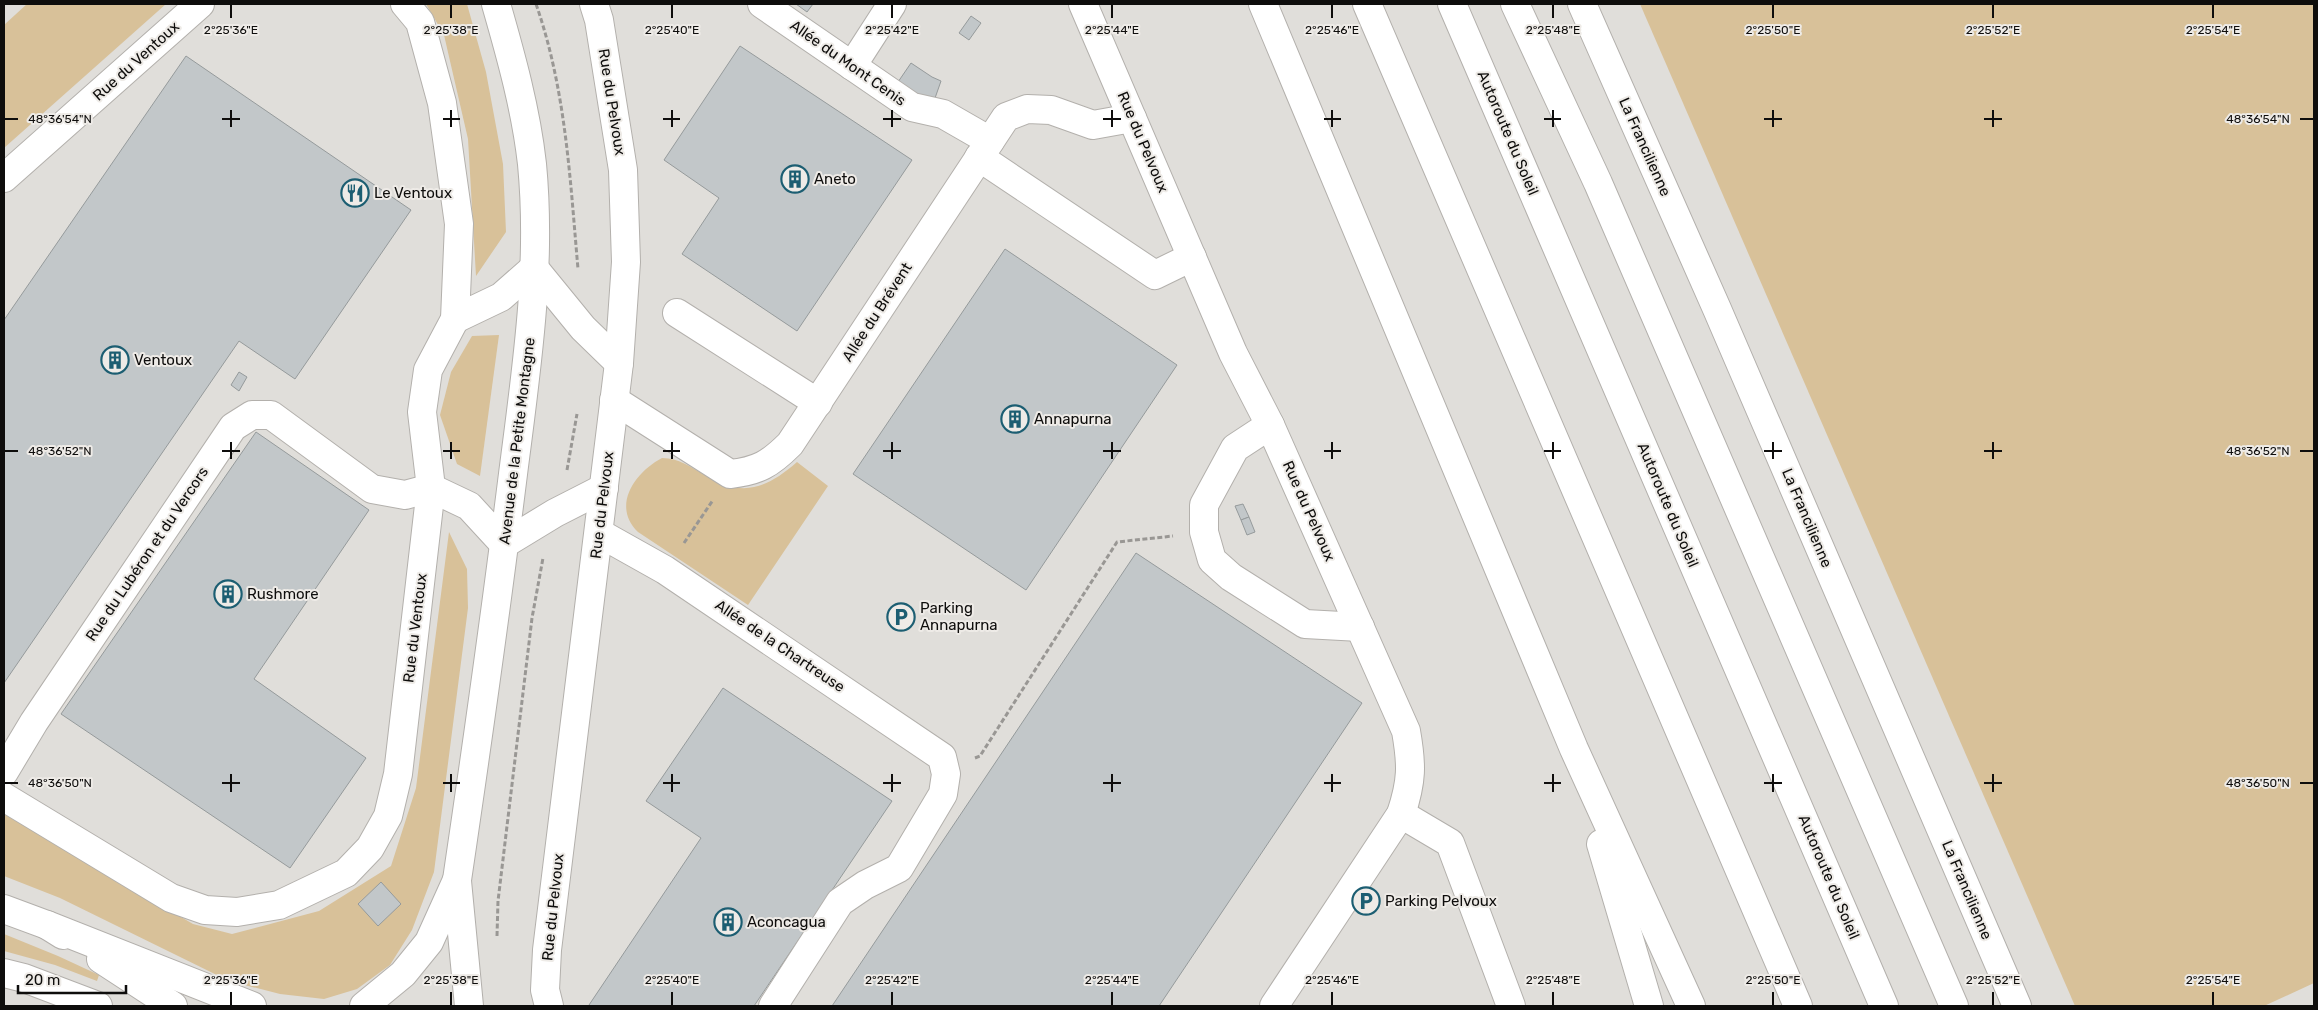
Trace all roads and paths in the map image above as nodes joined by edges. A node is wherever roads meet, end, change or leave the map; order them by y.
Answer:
1 (200, 4) edge
2 (405, 4) edge
3 (496, 4) edge
4 (594, 4) edge
5 (762, 4) edge
6 (892, 4) edge
7 (1083, 4) edge
8 (1263, 4) edge
9 (1367, 4) edge
10 (1452, 4) edge
11 (1515, 4) edge
12 (1582, 4) edge
13 (852, 66) junction
14 (1132, 118) junction
15 (985, 149) junction
16 (4, 178) edge
17 (1192, 257) junction
18 (534, 268) junction
19 (677, 313) dead end
20 (454, 319) junction
21 (619, 363) junction
22 (614, 400) junction
23 (818, 403) junction
24 (1270, 425) junction
25 (730, 474) junction
26 (431, 488) junction
27 (604, 488) junction
28 (1204, 532) junction
29 (599, 533) junction
30 (504, 544) junction
31 (543, 560) dead end
32 (665, 570) junction
33 (1360, 627) junction
34 (1574, 749) junction
35 (4, 772) edge
36 (946, 774) junction
37 (4, 797) edge
38 (1401, 814) junction
39 (457, 880) junction
40 (4, 909) edge
41 (47, 924) junction
42 (497, 939) dead end
43 (4, 973) edge
44 (98, 1006) edge
45 (173, 1006) edge
46 (252, 1006) edge
47 (364, 1006) edge
48 (469, 1006) edge
49 (549, 1006) edge
50 (773, 1006) edge
51 (1274, 1006) edge
52 (1511, 1006) edge
53 (1649, 1006) edge
54 (1691, 1006) edge
55 (1798, 1006) edge
56 (1884, 1006) edge
57 (1954, 1006) edge
58 (2017, 1006) edge

1 - 16 main road, Rue du Ventoux
2 - 20 main road, Rue du Ventoux
3 - 18 main road, Avenue de la Petite Montagne
4 - 21 main road, Rue du Pelvoux
5 - 13 main road, Allée du Mont Cenis
6 - 13 main road
7 - 14 main road, Rue du Pelvoux
8 - 34 main road
9 - 55 main road
10 - 56 main road, Autoroute du Soleil
11 - 57 main road
12 - 58 main road, La Francilienne
13 - 15 main road, Allée du Mont Cenis
14 - 15 main road, Allée du Brévent
14 - 17 main road, Rue du Pelvoux
15 - 17 main road, Allée du Mont Cenis
15 - 23 main road, Allée du Brévent
17 - 24 main road, Rue du Pelvoux
18 - 20 main road
18 - 21 main road
18 - 30 main road, Avenue de la Petite Montagne
19 - 23 main road
20 - 26 main road, Rue du Ventoux
21 - 22 main road, Rue du Pelvoux
22 - 25 main road
22 - 27 main road, Rue du Pelvoux
23 - 25 main road, Allée du Brévent
24 - 28 main road
24 - 33 main road, Rue du Pelvoux
25 - 32 path
26 - 30 main road
26 - 35 main road, Rue du Lubéron et du Vercors
26 - 37 main road, Rue du Ventoux
27 - 29 main road, Rue du Pelvoux
27 - 30 main road
28 - 33 main road
28 - 36 path
29 - 32 main road, Allée de la Chartreuse
29 - 49 main road, Rue du Pelvoux
30 - 39 main road, Avenue de la Petite Montagne
31 - 42 path
32 - 36 main road, Allée de la Chartreuse
33 - 38 main road, Rue du Pelvoux
34 - 53 main road
34 - 54 main road
36 - 50 main road
38 - 51 main road, Rue du Pelvoux
38 - 52 main road
39 - 47 main road
39 - 48 main road
40 - 41 main road
41 - 45 main road
41 - 46 main road
43 - 44 main road

